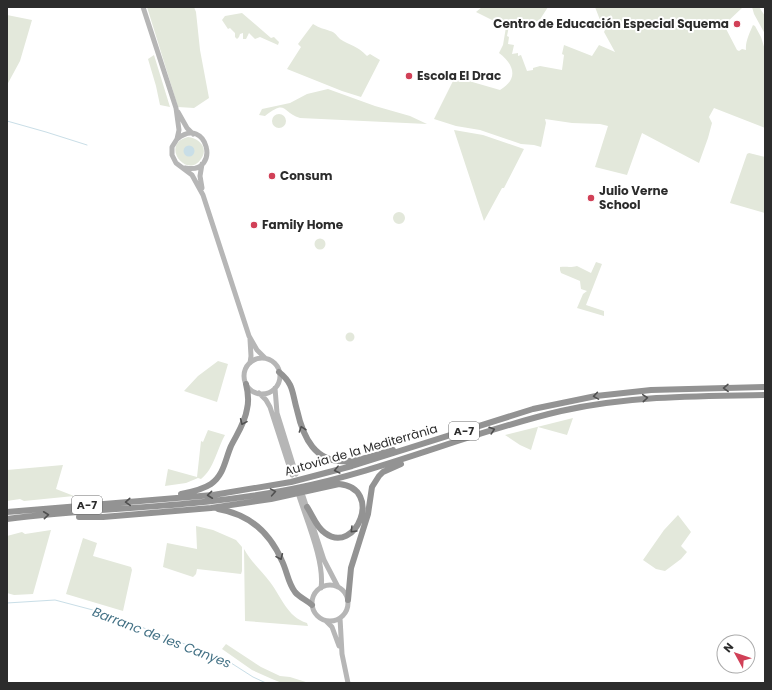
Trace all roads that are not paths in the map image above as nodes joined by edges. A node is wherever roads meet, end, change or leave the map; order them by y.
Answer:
1 (143, 7) edge
2 (176, 108) junction
3 (193, 134) junction
4 (177, 139) junction
5 (202, 164) junction
6 (184, 168) junction
7 (203, 195) junction
8 (249, 336) junction
9 (265, 358) junction
10 (250, 363) junction
11 (280, 372) junction
12 (246, 384) junction
13 (765, 387) edge
14 (275, 388) junction
15 (259, 393) junction
16 (765, 395) edge
17 (435, 441) junction
18 (438, 447) junction
19 (167, 499) junction
20 (307, 507) junction
21 (211, 508) junction
22 (7, 512) edge
23 (60, 514) junction
24 (7, 520) edge
25 (338, 587) junction
26 (321, 588) junction
27 (348, 600) junction
28 (312, 604) junction
29 (340, 618) junction
30 (326, 621) junction
31 (342, 654) junction
32 (348, 683) edge

1 - 2 main road
2 - 3 main road
2 - 4 main road
3 - 4 main road
3 - 5 main road
4 - 6 main road
5 - 6 main road
5 - 7 main road
6 - 7 main road
7 - 8 main road
8 - 9 main road
8 - 10 main road
9 - 10 main road
9 - 11 main road
10 - 12 main road
11 - 14 main road
17 -> 11 highway
12 - 15 main road
12 -> 19 highway
13 -> 17 highway, Autovia de la Mediterrània / A-7
14 - 15 main road
14 - 15 main road
18 -> 16 highway, Autovia de la Mediterrània / A-7
17 -> 19 highway, Autovia de la Mediterrània / A-7
23 -> 18 highway, Autovia de la Mediterrània / A-7
18 - 27 highway
19 -> 22 highway, Autovia de la Mediterrània / A-7
21 -> 20 highway
20 - 25 main road
20 - 26 main road
21 - 23 highway
21 -> 28 highway
24 -> 23 highway, Autovia de la Mediterrània / A-7
25 - 26 main road
25 - 27 main road
26 - 28 main road
27 - 29 main road
28 - 30 main road
29 - 30 main road
29 - 31 main road
30 - 31 main road
31 - 32 main road

